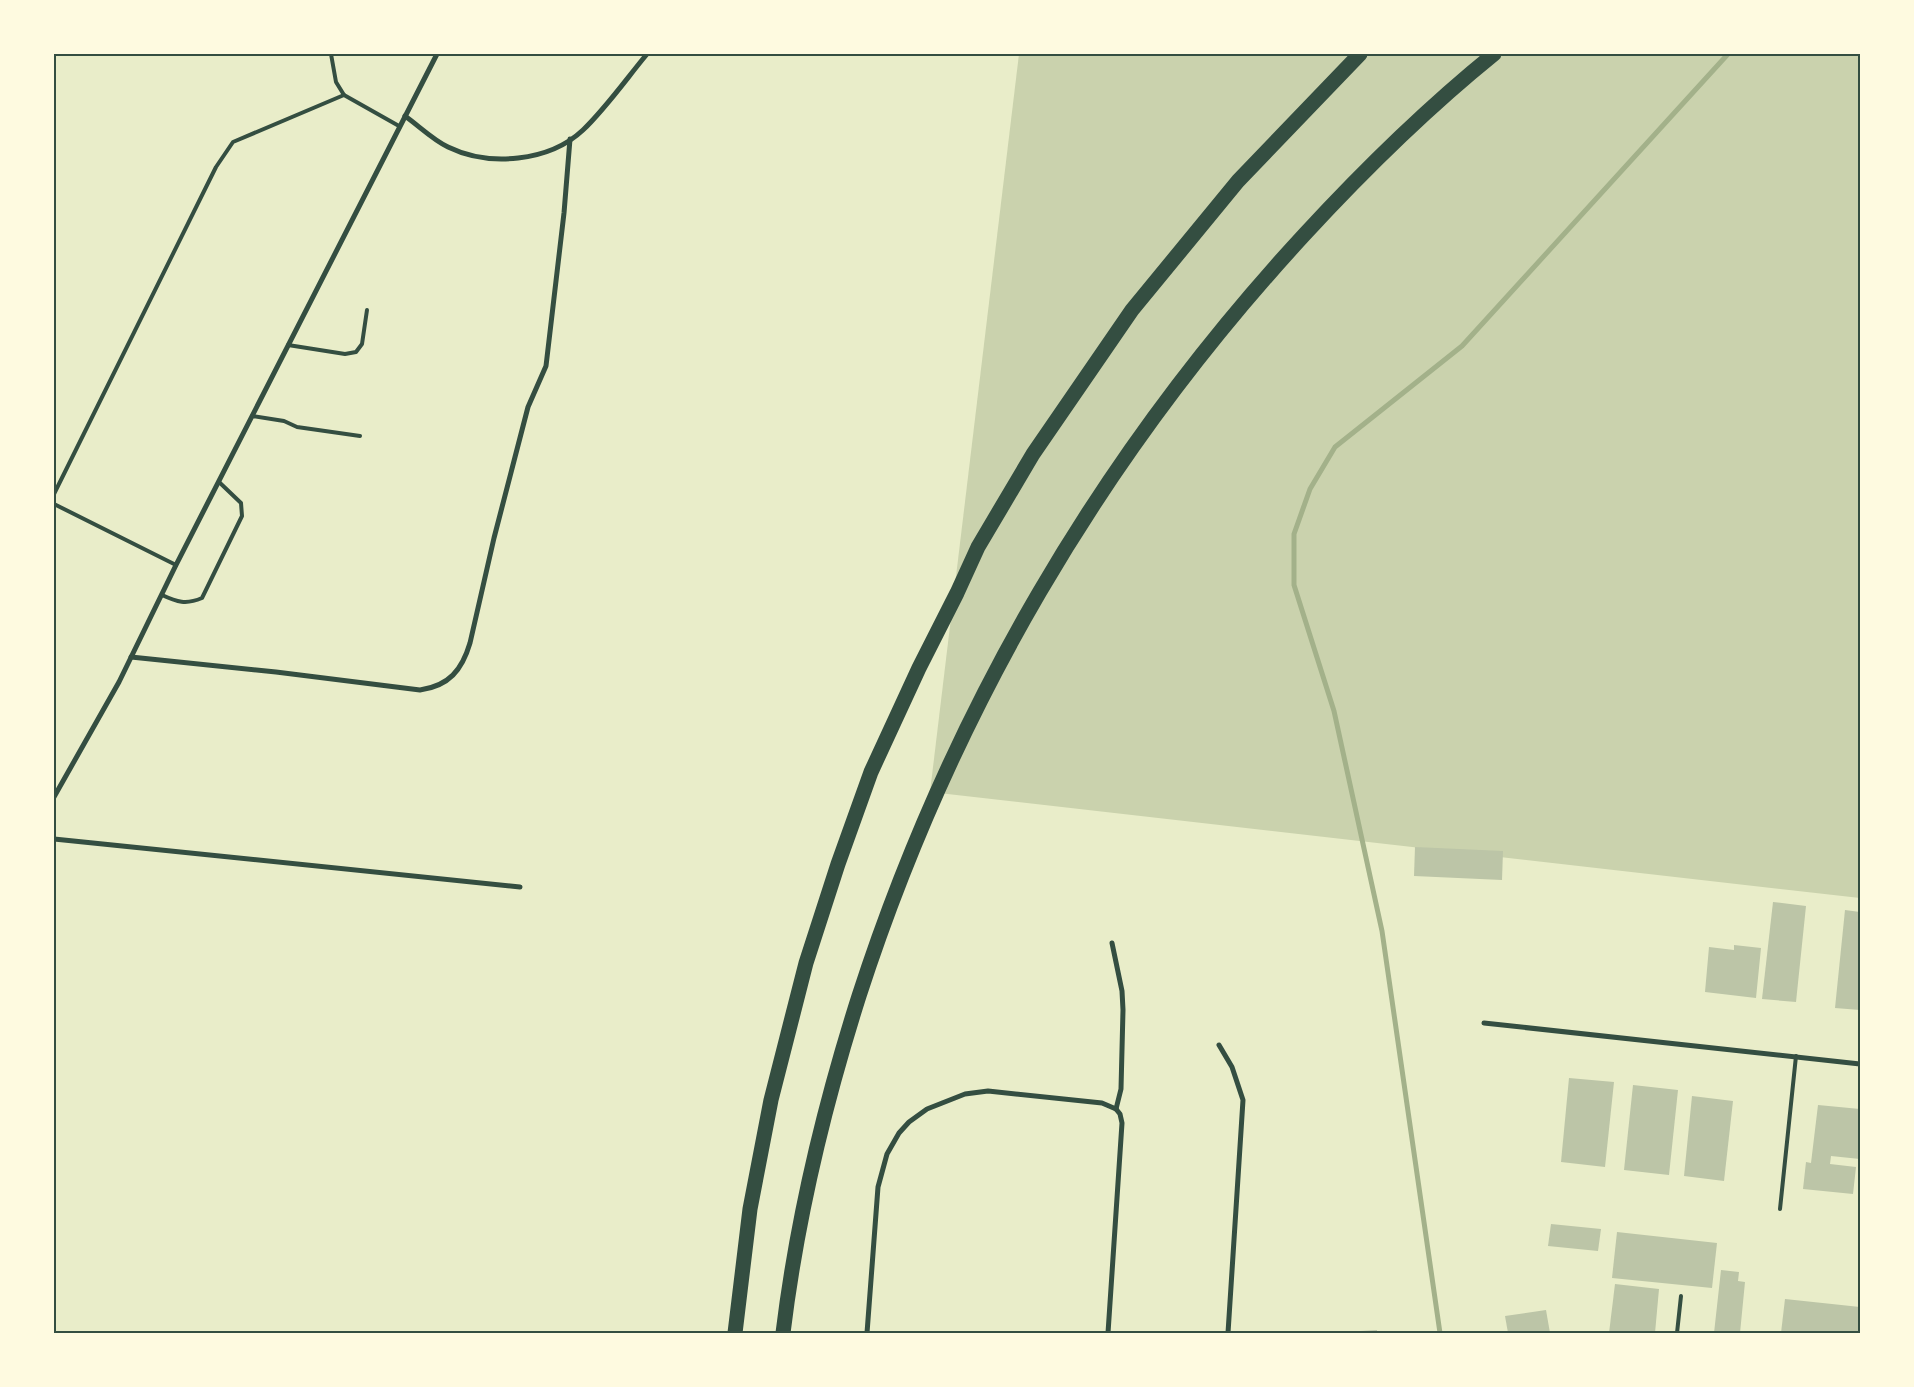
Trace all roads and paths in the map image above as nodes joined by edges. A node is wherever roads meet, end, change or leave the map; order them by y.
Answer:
1 (331, 54) edge
2 (437, 54) edge
3 (647, 54) edge
4 (1360, 54) edge
5 (1494, 54) edge
6 (344, 95) junction
7 (405, 116) junction
8 (398, 126) junction
9 (570, 140) junction
10 (367, 310) dead end
11 (288, 344) junction
12 (252, 416) junction
13 (360, 436) dead end
14 (219, 482) junction
15 (54, 494) edge
16 (54, 504) edge
17 (176, 565) junction
18 (162, 595) junction
19 (132, 657) junction
20 (54, 797) edge
21 (54, 839) edge
22 (520, 887) dead end
23 (1112, 943) dead end
24 (1484, 1023) dead end
25 (1219, 1045) dead end
26 (1796, 1056) junction
27 (1860, 1064) edge
28 (1116, 1110) junction
29 (1780, 1209) dead end
30 (1681, 1296) dead end
31 (735, 1333) edge
32 (783, 1333) edge
33 (867, 1333) edge
34 (1108, 1333) edge
35 (1228, 1333) edge
36 (1677, 1333) edge

1 - 6 lane
2 - 7 street
3 - 9 street
4 - 31 highway
5 - 32 highway
6 - 8 lane
6 - 15 lane
7 - 8 street
7 - 9 street
8 - 11 street
9 - 19 street
10 - 11 lane
11 - 12 street
12 - 13 lane
12 - 14 street
14 - 17 street
14 - 18 lane
16 - 17 lane
17 - 18 street
18 - 19 street
19 - 20 street
21 - 22 street
23 - 28 street
24 - 26 street
25 - 35 street
26 - 27 street
26 - 29 lane
28 - 33 street
28 - 34 street
30 - 36 lane

